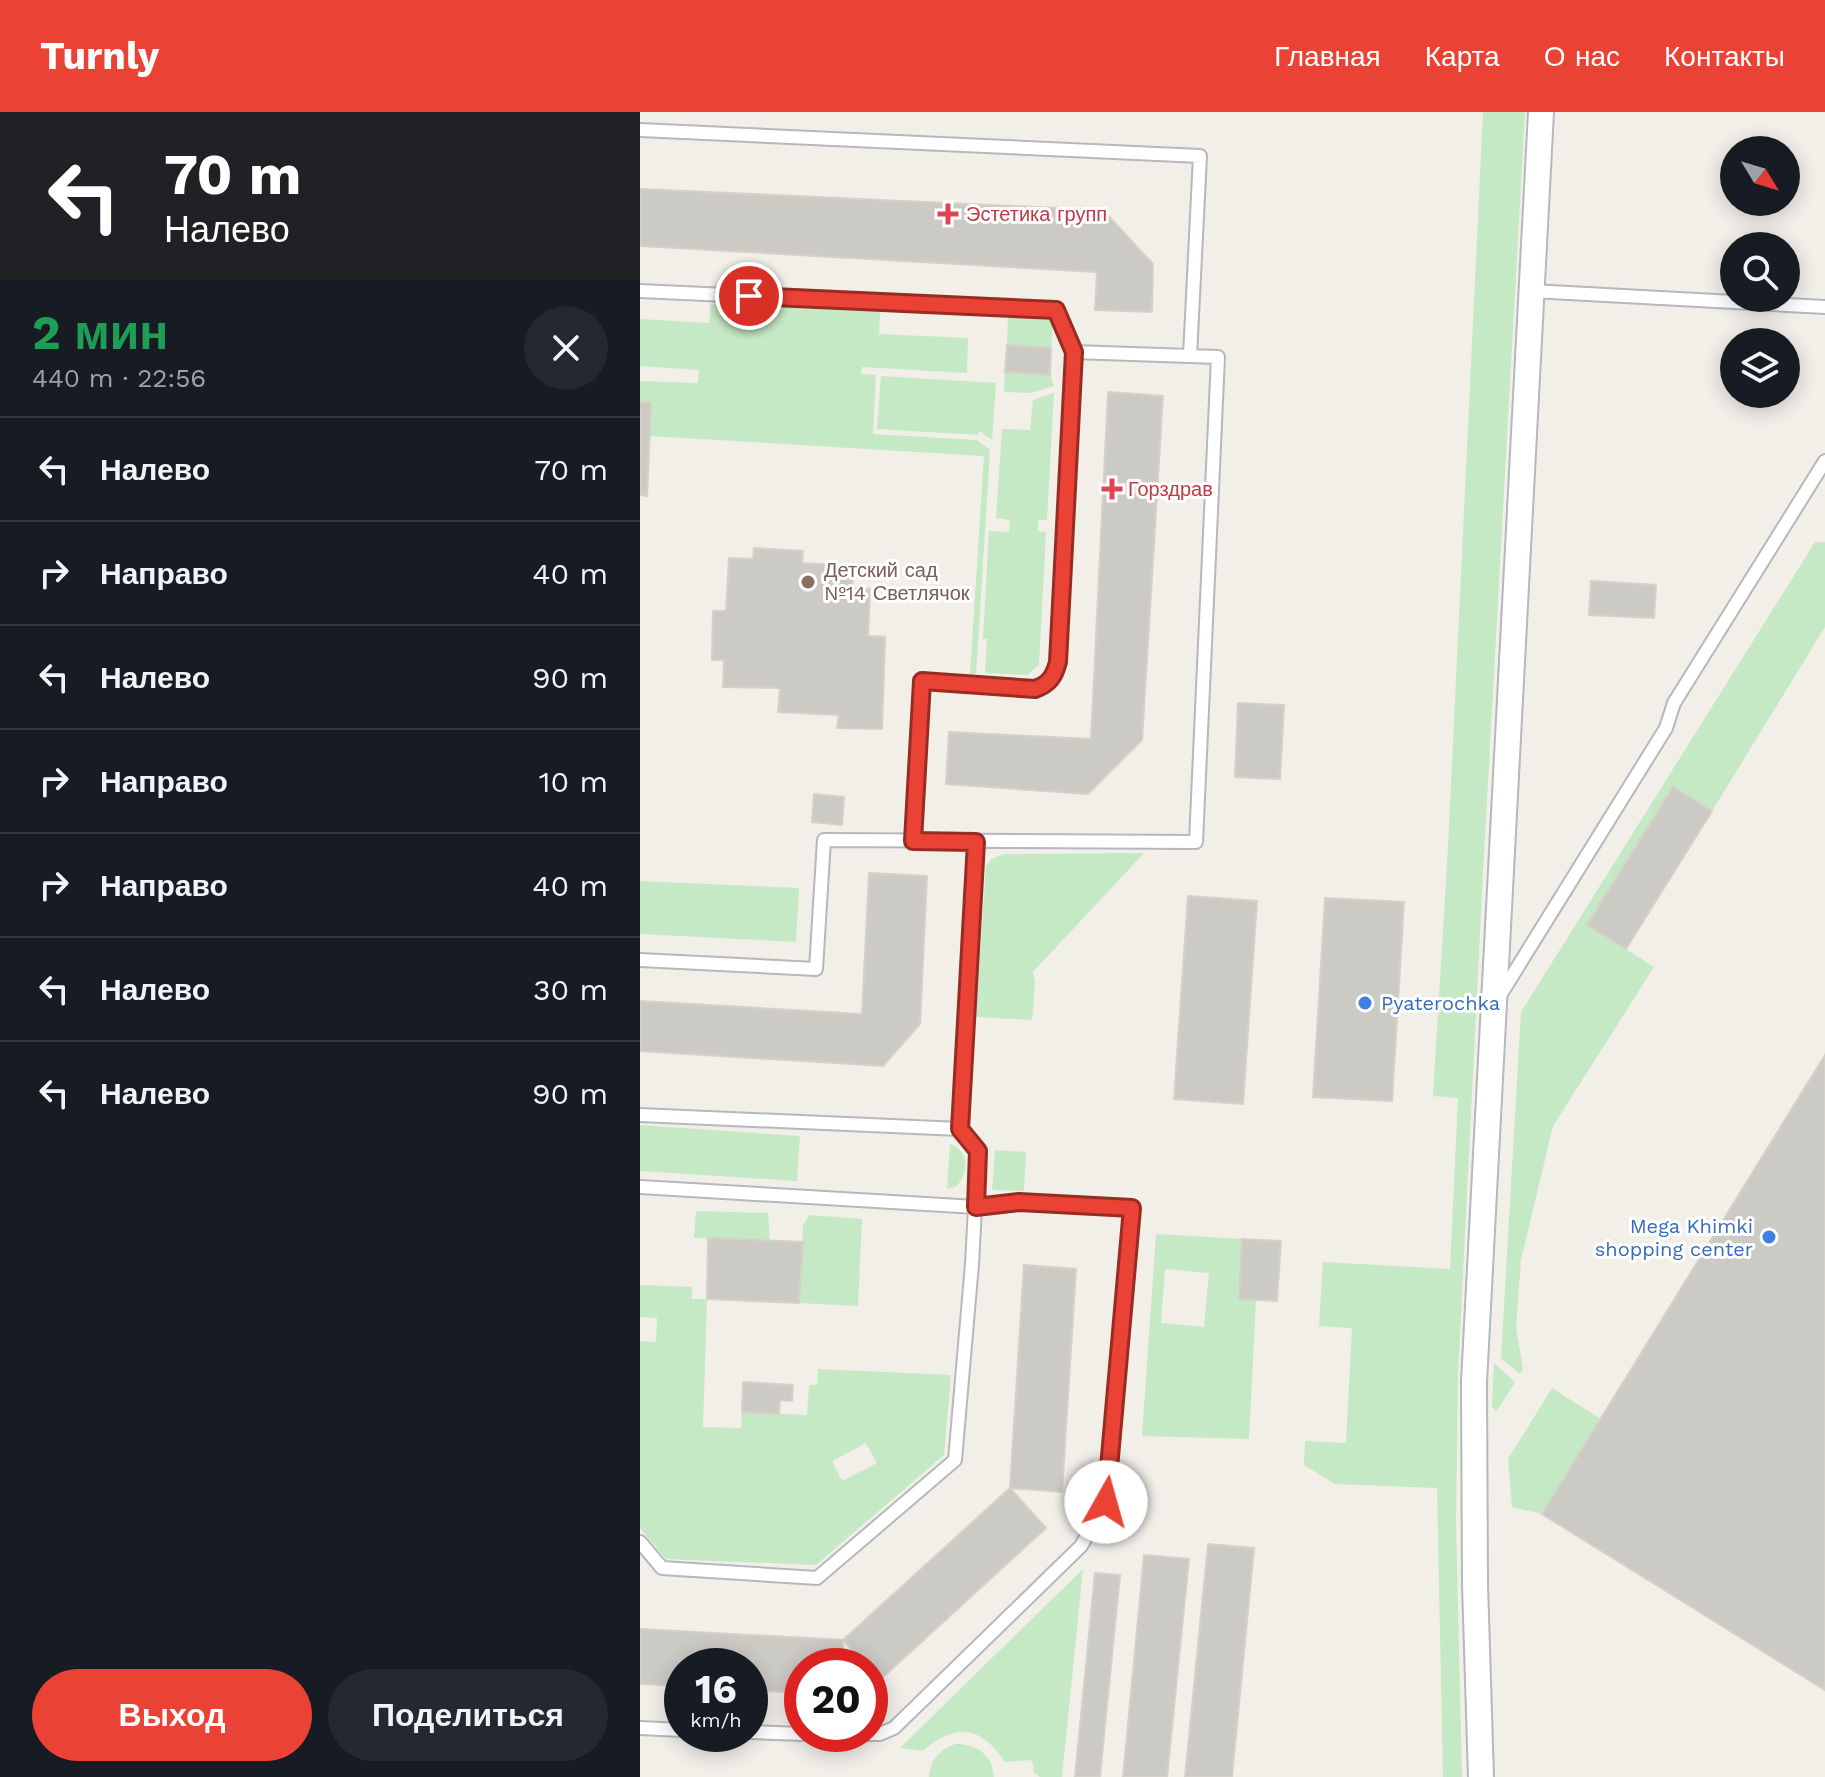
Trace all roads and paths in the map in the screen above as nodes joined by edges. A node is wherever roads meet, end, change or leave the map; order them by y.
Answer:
1 (1541, 112) edge
2 (640, 130) edge
3 (640, 291) edge
4 (1532, 291) junction
5 (1825, 307) edge
6 (1074, 352) junction
7 (1190, 356) junction
8 (1825, 461) edge
9 (913, 841) junction
10 (976, 842) junction
11 (640, 960) edge
12 (1495, 1003) junction
13 (640, 1115) edge
14 (960, 1129) junction
15 (640, 1187) edge
16 (976, 1207) junction
17 (640, 1542) edge
18 (640, 1728) edge
19 (664, 1729) edge
20 (888, 1731) edge
21 (1481, 1777) edge

1 - 4 street
2 - 7 lane
3 - 6 lane
4 - 5 lane
4 - 12 street
6 - 7 lane
6 - 9 lane
7 - 10 lane
8 - 12 lane
9 - 10 lane
9 - 11 lane
10 - 14 lane
12 - 21 street
13 - 14 lane
14 - 16 lane
15 - 16 lane
16 - 17 lane
16 - 20 lane
18 - 19 lane

